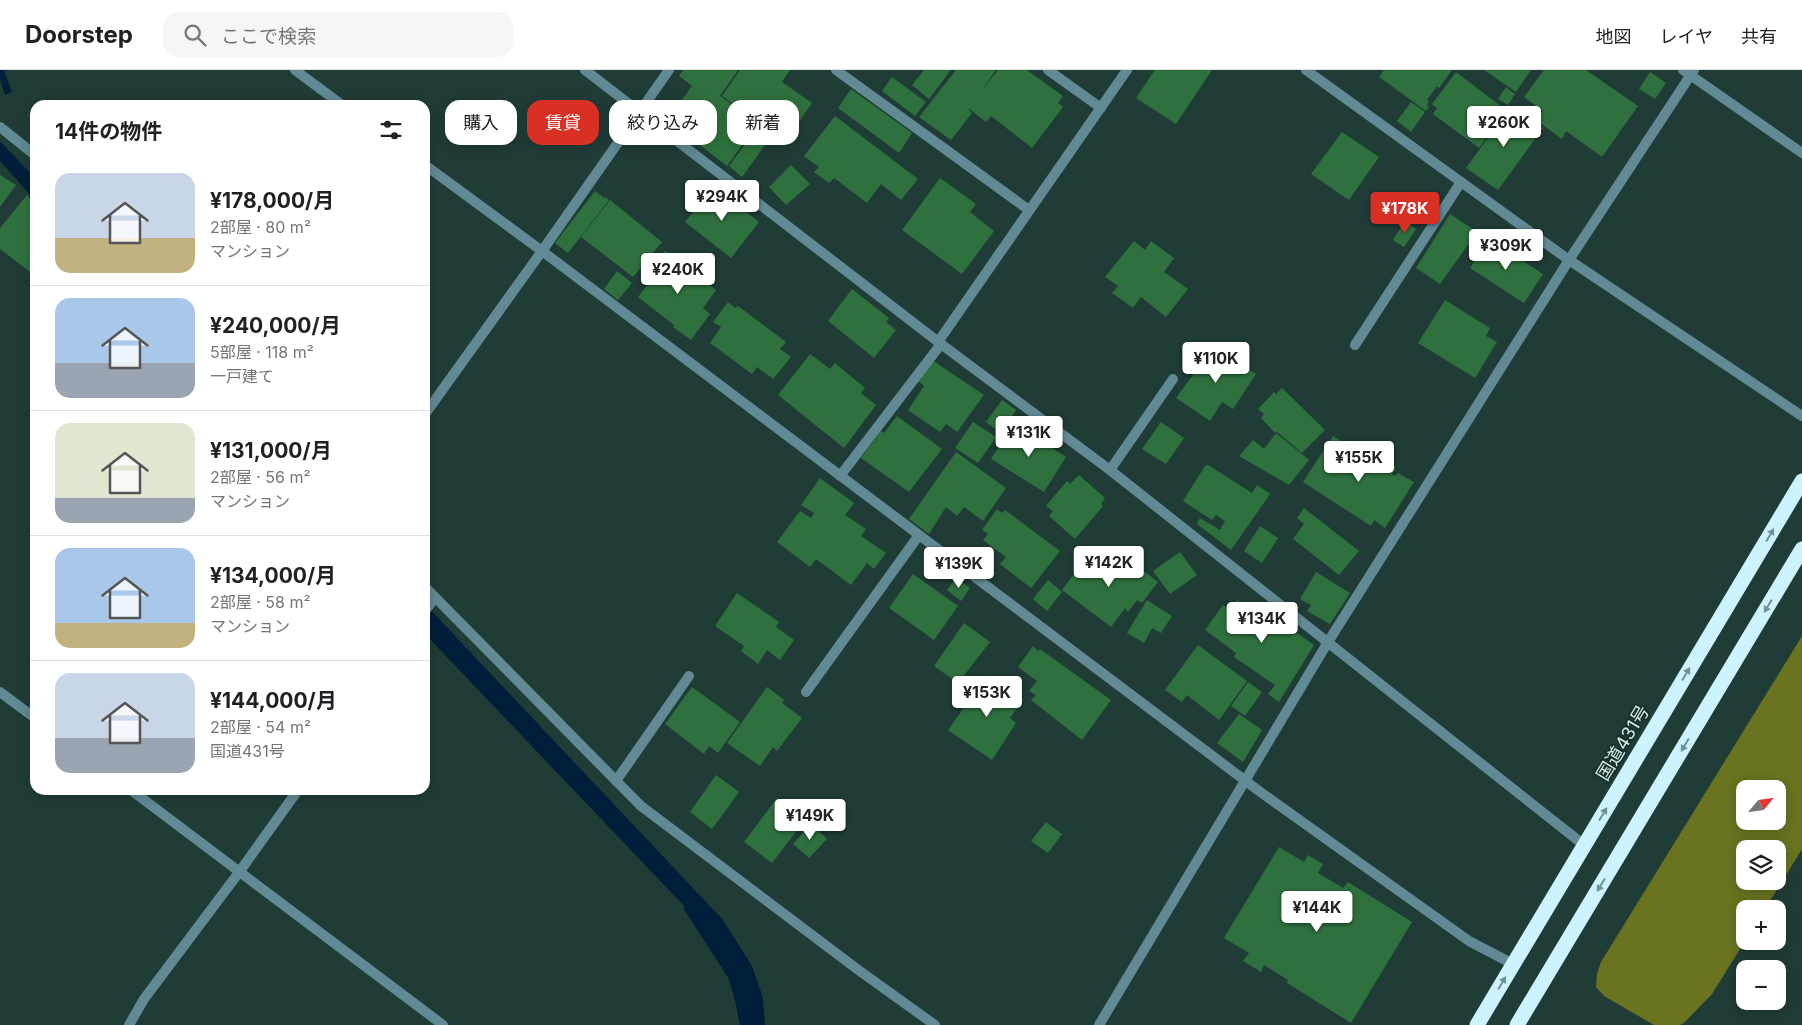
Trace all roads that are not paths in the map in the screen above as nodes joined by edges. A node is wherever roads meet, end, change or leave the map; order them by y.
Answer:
1 (295, 70) edge
2 (585, 70) edge
3 (669, 70) edge
4 (836, 70) edge
5 (1048, 70) edge
6 (1127, 70) edge
7 (1306, 70) edge
8 (1689, 72) edge
9 (335, 100) edge
10 (624, 100) edge
11 (648, 100) edge
12 (1101, 108) junction
13 (0, 127) edge
14 (617, 145) edge
15 (683, 145) edge
16 (30, 151) edge
17 (1802, 153) edge
18 (430, 169) edge
19 (1461, 182) junction
20 (1029, 210) junction
21 (542, 251) junction
22 (1569, 260) junction
23 (940, 343) junction
24 (1356, 345) dead end
25 (1172, 379) dead end
26 (430, 407) edge
27 (1802, 416) edge
28 (1110, 470) junction
29 (840, 476) junction
30 (1802, 481) edge
31 (919, 536) junction
32 (1802, 549) edge
33 (430, 593) edge
34 (434, 597) junction
35 (430, 603) edge
36 (1328, 642) junction
37 (689, 676) dead end
38 (0, 692) edge
39 (806, 692) dead end
40 (30, 714) edge
41 (1245, 780) junction
42 (616, 781) junction
43 (138, 795) edge
44 (294, 795) edge
45 (1584, 845) junction
46 (240, 871) junction
47 (1513, 964) junction
48 (129, 1025) edge
49 (443, 1025) edge
50 (935, 1025) edge
51 (1100, 1025) edge
52 (1477, 1025) edge
53 (1517, 1025) edge

1 - 9 street
2 - 10 street
3 - 11 street
4 - 20 street
5 - 12 street
6 - 12 street
7 - 19 street
8 - 17 street
8 - 22 street
12 - 20 street
13 - 16 street
14 - 21 street
15 - 23 street
18 - 21 street
19 - 22 street
19 - 24 street
20 - 23 street
21 - 26 street
21 - 29 street
22 - 27 street
22 - 36 street
23 - 28 street
23 - 29 street
25 - 28 street
28 - 36 street
29 - 31 street
45 -> 30 highway, 国道431号
31 - 39 street
31 - 41 street
32 -> 53 highway
33 - 34 street
34 - 35 street
34 - 42 street
36 - 41 street
36 - 45 street
37 - 42 street
38 - 40 street
41 - 47 street
41 - 51 street
42 - 50 street
43 - 46 street
44 - 46 street
45 - 47 highway, 国道431号
46 - 48 street
46 - 49 street
52 -> 47 highway, 国道431号

